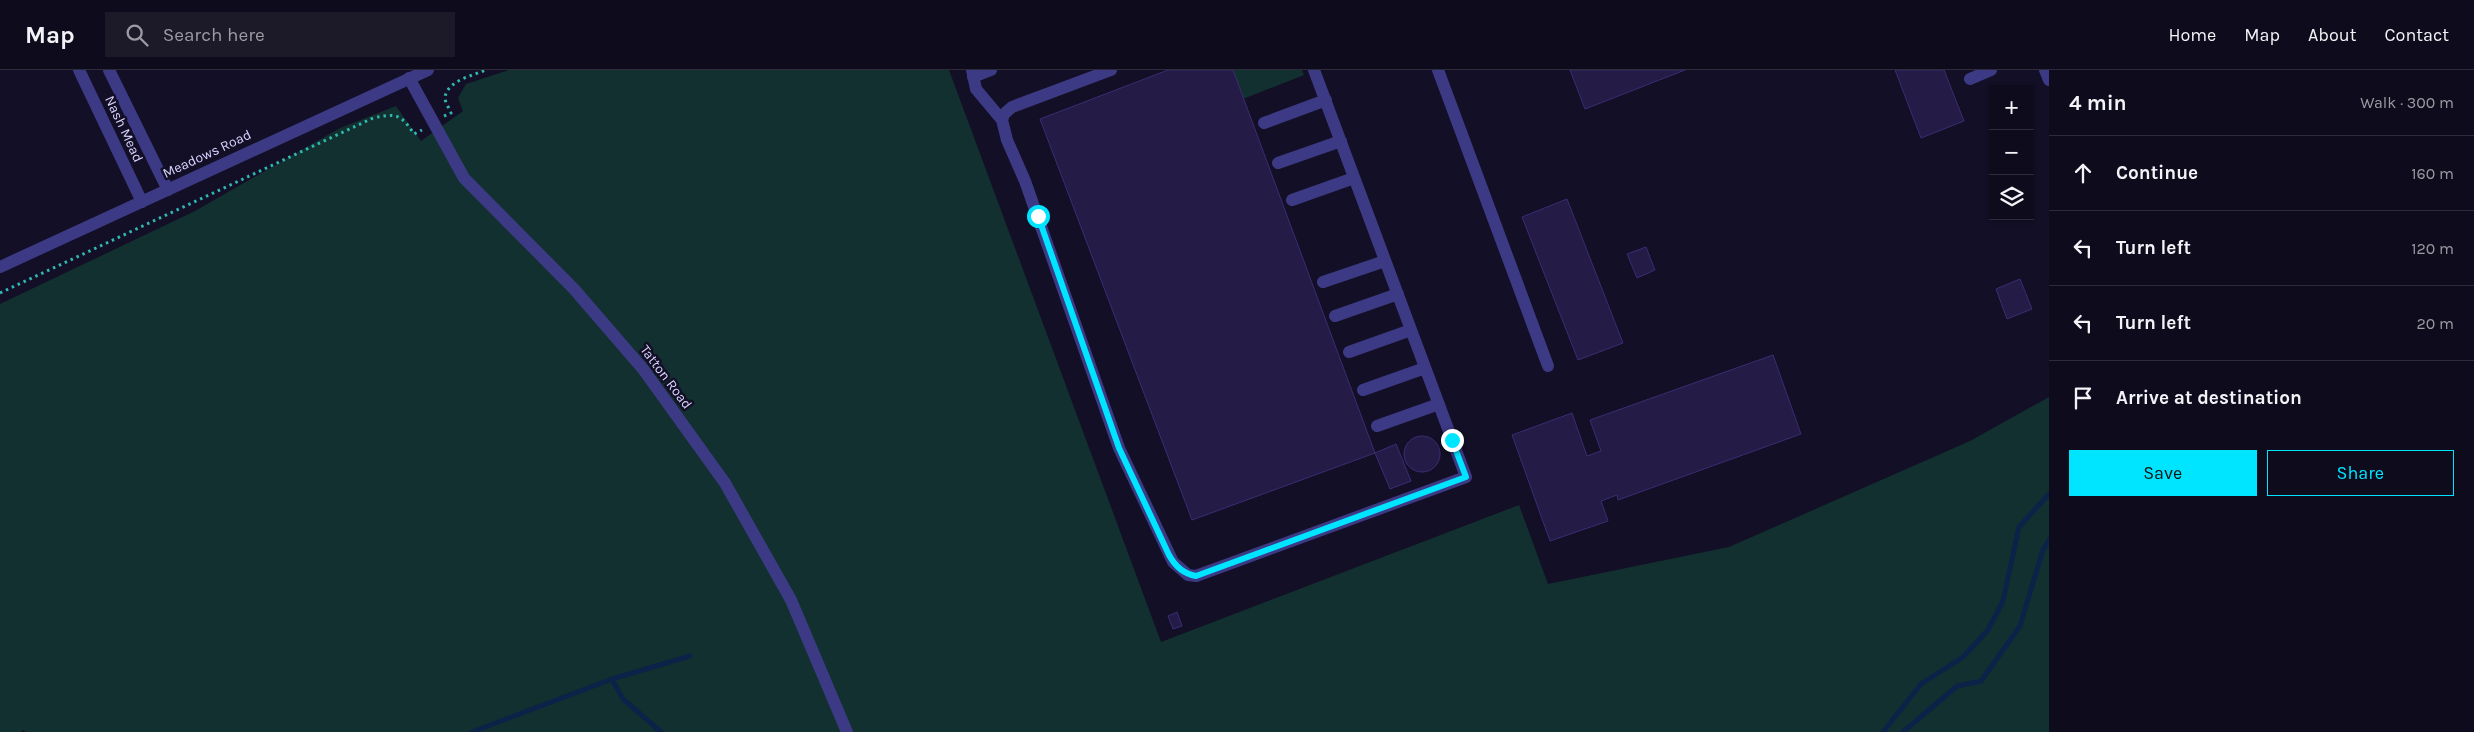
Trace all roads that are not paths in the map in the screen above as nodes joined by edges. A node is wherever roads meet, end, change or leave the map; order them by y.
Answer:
1 (79, 70) edge
2 (109, 70) edge
3 (428, 70) edge
4 (991, 70) edge
5 (1111, 70) edge
6 (1314, 70) edge
7 (1438, 70) edge
8 (1991, 70) edge
9 (2045, 70) edge
10 (972, 73) edge
11 (409, 78) junction
12 (1970, 78) dead end
13 (2049, 80) edge
14 (1326, 100) junction
15 (1002, 120) junction
16 (1264, 122) dead end
17 (1340, 140) junction
18 (1278, 163) dead end
19 (1354, 178) junction
20 (168, 190) junction
21 (1292, 200) dead end
22 (142, 202) junction
23 (1385, 261) junction
24 (0, 267) edge
25 (1323, 282) dead end
26 (1398, 294) junction
27 (1335, 316) dead end
28 (1411, 330) junction
29 (1349, 352) dead end
30 (1548, 366) dead end
31 (1425, 368) junction
32 (1363, 390) dead end
33 (1438, 404) junction
34 (1377, 426) dead end
35 (847, 732) edge

1 - 22 street, Nash Mead
2 - 20 street, Nash Mead
3 - 11 street, Meadows Road
4 - 10 street
5 - 15 street
6 - 14 street
7 - 30 street
8 - 12 street
9 - 13 street
10 - 15 street
11 - 20 street, Meadows Road
11 - 35 street, Tatton Road
14 - 16 street
14 - 17 street
15 - 33 street
17 - 18 street
17 - 19 street
19 - 21 street
19 - 23 street
20 - 22 street, Meadows Road
22 - 24 street, Meadows Road
23 - 25 street
23 - 26 street
26 - 27 street
26 - 28 street
28 - 29 street
28 - 31 street
31 - 32 street
31 - 33 street
33 - 34 street

